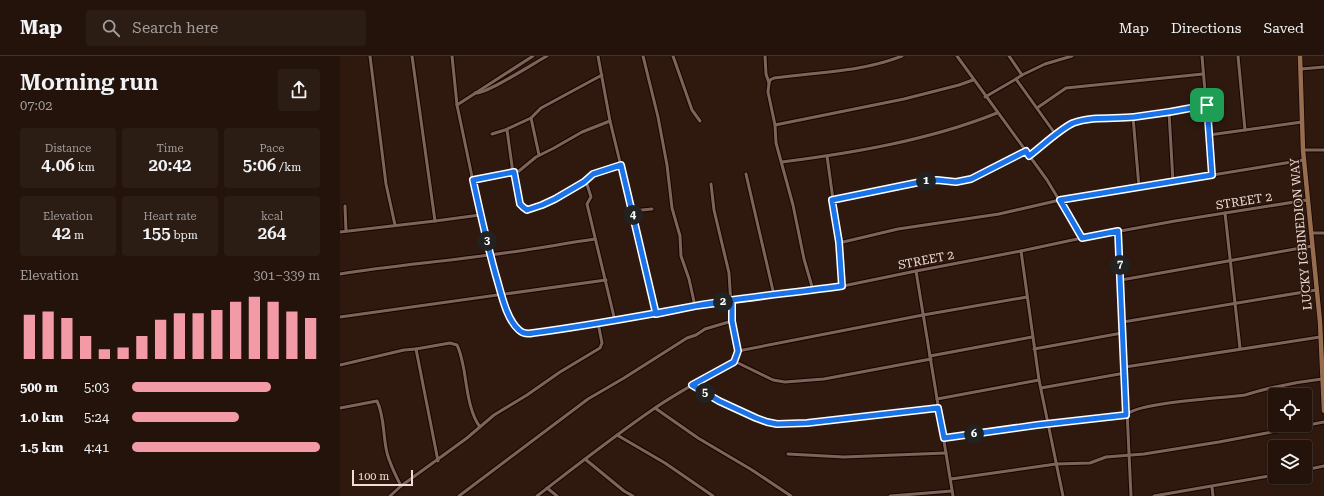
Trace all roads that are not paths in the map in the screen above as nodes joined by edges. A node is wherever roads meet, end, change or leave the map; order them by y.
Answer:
1 (370, 56) edge
2 (412, 56) edge
3 (452, 56) edge
4 (533, 56) edge
5 (547, 56) edge
6 (598, 56) edge
7 (643, 56) edge
8 (673, 56) edge
9 (764, 56) edge
10 (902, 56) edge
11 (957, 56) edge
12 (1009, 56) edge
13 (1072, 56) edge
14 (1202, 56) edge
15 (1238, 56) edge
16 (1300, 56) edge
17 (1324, 67) edge
18 (1301, 69) junction
19 (1203, 74) junction
20 (602, 75) junction
21 (1022, 75) junction
22 (1016, 79) junction
23 (973, 80) junction
24 (769, 83) junction
25 (476, 93) junction
26 (985, 97) junction
27 (457, 105) junction
28 (1207, 105) junction
29 (1037, 108) junction
30 (1169, 112) junction
31 (997, 113) junction
32 (1133, 117) junction
33 (531, 118) junction
34 (610, 121) junction
35 (700, 121) dead end
36 (1302, 122) junction
37 (775, 125) junction
38 (507, 130) junction
39 (1245, 130) junction
40 (492, 134) dead end
41 (1056, 135) junction
42 (1209, 135) junction
43 (1303, 150) junction
44 (1324, 150) edge
45 (1026, 151) junction
46 (539, 155) junction
47 (827, 156) junction
48 (1029, 156) junction
49 (1304, 160) junction
50 (782, 162) junction
51 (621, 165) junction
52 (514, 173) junction
53 (746, 174) dead end
54 (1212, 175) junction
55 (473, 180) junction
56 (586, 181) junction
57 (1173, 182) junction
58 (711, 184) dead end
59 (1139, 187) junction
60 (832, 200) junction
61 (1060, 200) junction
62 (1307, 200) junction
63 (346, 206) dead end
64 (652, 209) dead end
65 (632, 211) junction
66 (1225, 213) junction
67 (480, 214) junction
68 (435, 221) junction
69 (395, 225) junction
70 (346, 231) junction
71 (1118, 231) junction
72 (340, 232) edge
73 (1311, 233) junction
74 (1324, 233) edge
75 (1082, 238) junction
76 (595, 239) junction
77 (839, 242) junction
78 (1312, 246) junction
79 (1020, 251) junction
80 (490, 255) junction
81 (1231, 260) junction
82 (916, 271) junction
83 (340, 274) edge
84 (606, 280) junction
85 (1121, 280) junction
86 (842, 286) junction
87 (813, 290) junction
88 (1316, 290) junction
89 (501, 295) junction
90 (774, 295) junction
91 (1027, 297) junction
92 (732, 301) junction
93 (1235, 303) junction
94 (695, 306) junction
95 (656, 314) junction
96 (923, 315) junction
97 (340, 317) edge
98 (615, 321) junction
99 (732, 321) junction
100 (1123, 322) junction
101 (1322, 322) edge
102 (598, 323) junction
103 (1122, 333) junction
104 (1320, 336) junction
105 (1032, 338) junction
106 (416, 348) junction
107 (1240, 348) junction
108 (1034, 349) junction
109 (738, 351) junction
110 (930, 357) junction
111 (734, 362) junction
112 (1323, 362) edge
113 (340, 365) edge
114 (1125, 366) junction
115 (1125, 373) junction
116 (1322, 379) junction
117 (1039, 380) junction
118 (692, 385) junction
119 (1041, 388) junction
120 (937, 399) junction
121 (1324, 404) edge
122 (340, 408) edge
123 (655, 408) junction
124 (938, 408) junction
125 (1324, 411) edge
126 (1126, 415) junction
127 (1324, 422) edge
128 (1048, 424) junction
129 (480, 427) junction
130 (618, 435) junction
131 (944, 438) junction
132 (946, 453) junction
133 (788, 454) dead end
134 (1129, 456) junction
135 (585, 459) junction
136 (438, 461) junction
137 (1056, 464) junction
138 (1324, 466) edge
139 (1312, 469) edge
140 (1268, 476) edge
141 (951, 479) junction
142 (401, 486) junction
143 (1212, 487) junction
144 (547, 488) junction
145 (952, 491) junction
146 (390, 496) edge
147 (459, 496) edge
148 (537, 496) edge
149 (557, 496) edge
150 (633, 496) edge
151 (713, 496) edge
152 (791, 496) edge
153 (890, 496) edge
154 (953, 496) edge
155 (1064, 496) edge
156 (1131, 496) edge
157 (1154, 496) edge
158 (1213, 496) edge

1 - 69 street
2 - 68 street
3 - 27 street, STREET 2
4 - 25 street
5 - 25 street
6 - 20 street
7 - 94 street
8 - 35 street
9 - 24 street
10 - 24 street
11 - 23 street
12 - 21 street
13 - 21 street
14 - 19 street
15 - 39 street
16 - 18 street, LUCKY IGBINEDION WAY
17 - 18 street
18 - 36 street, LUCKY IGBINEDION WAY
19 - 28 street
19 - 29 street
20 - 33 street
20 - 34 street
21 - 22 street
22 - 26 street
22 - 29 street
23 - 26 street
23 - 37 street
24 - 37 street
25 - 27 street
26 - 31 street
27 - 55 street, STREET 2
28 - 30 street
28 - 42 street
29 - 41 street
30 - 32 street
30 - 57 street
31 - 45 street
31 - 47 street
32 - 41 street
32 - 59 street
33 - 38 street
33 - 46 street
34 - 46 street
34 - 51 street
36 - 39 street
36 - 43 street, LUCKY IGBINEDION WAY
37 - 50 street
38 - 40 street
38 - 52 street
39 - 42 street
41 - 48 street
42 - 54 street
43 - 44 street
43 - 49 street, LUCKY IGBINEDION WAY
45 - 48 street
45 - 60 street
46 - 52 street
47 - 50 street
47 - 60 street
48 - 61 street
49 - 54 street
49 - 62 street, LUCKY IGBINEDION WAY
50 - 87 street
51 - 56 street
51 - 65 street
52 - 55 street
52 - 56 street
53 - 90 street
54 - 57 street
55 - 67 street, STREET 2
56 - 76 street
57 - 59 street
58 - 92 street
59 - 61 street
60 - 77 street
61 - 75 street
61 - 77 street
62 - 66 street, STREET 2
62 - 73 street, LUCKY IGBINEDION WAY
63 - 70 street
64 - 65 street
65 - 95 street
66 - 71 street, STREET 2
66 - 81 street
67 - 68 street
67 - 80 street, STREET 2
68 - 69 street
69 - 70 street
70 - 72 street
71 - 75 street, STREET 2
71 - 85 street
73 - 74 street
73 - 78 street, LUCKY IGBINEDION WAY
75 - 79 street, STREET 2
76 - 80 street
76 - 84 street
77 - 86 street
78 - 81 street
78 - 88 street, LUCKY IGBINEDION WAY
79 - 82 street, STREET 2
79 - 91 street
80 - 83 street
80 - 89 street, STREET 2
81 - 85 street
81 - 93 street
82 - 86 street, STREET 2
82 - 96 street
84 - 89 street
84 - 98 street
85 - 100 street
86 - 87 street, STREET 2
87 - 90 street, STREET 2
88 - 93 street
88 - 101 street, LUCKY IGBINEDION WAY
89 - 97 street
89 - 102 street, STREET 2
90 - 92 street, STREET 2
91 - 96 street
91 - 105 street
92 - 94 street, STREET 2
92 - 99 street
93 - 100 street
93 - 107 street
94 - 95 street, STREET 2
95 - 98 street, STREET 2
96 - 109 street
96 - 110 street
98 - 102 street, STREET 2
99 - 109 street
99 - 147 street
100 - 103 street
101 - 104 street, LUCKY IGBINEDION WAY
102 - 129 street
103 - 108 street
103 - 114 street
104 - 107 street
104 - 112 street, LUCKY IGBINEDION WAY
105 - 108 street
105 - 110 street
106 - 113 street
106 - 129 street
106 - 136 street
107 - 114 street
108 - 117 street
109 - 111 street
110 - 111 street
110 - 120 street
111 - 118 street
112 - 116 street, LUCKY IGBINEDION WAY
114 - 115 street
115 - 119 street
115 - 126 street
116 - 121 street, LUCKY IGBINEDION WAY
116 - 126 street
117 - 119 street
117 - 120 street
118 - 123 street
118 - 124 street
119 - 128 street
120 - 124 street
121 - 125 street, LUCKY IGBINEDION WAY
122 - 142 street
123 - 130 street
123 - 152 street
124 - 131 street
126 - 128 street
126 - 134 street
127 - 134 street
128 - 131 street
128 - 137 street
129 - 136 street
130 - 135 street
130 - 151 street
131 - 132 street
132 - 133 street
132 - 141 street
134 - 137 street
134 - 156 street
135 - 144 street
135 - 150 street
136 - 142 street
137 - 141 street
137 - 155 street
138 - 139 street
140 - 143 street
141 - 145 street
142 - 146 street
143 - 157 street
143 - 158 street
144 - 148 street
144 - 149 street
145 - 153 street
145 - 154 street

